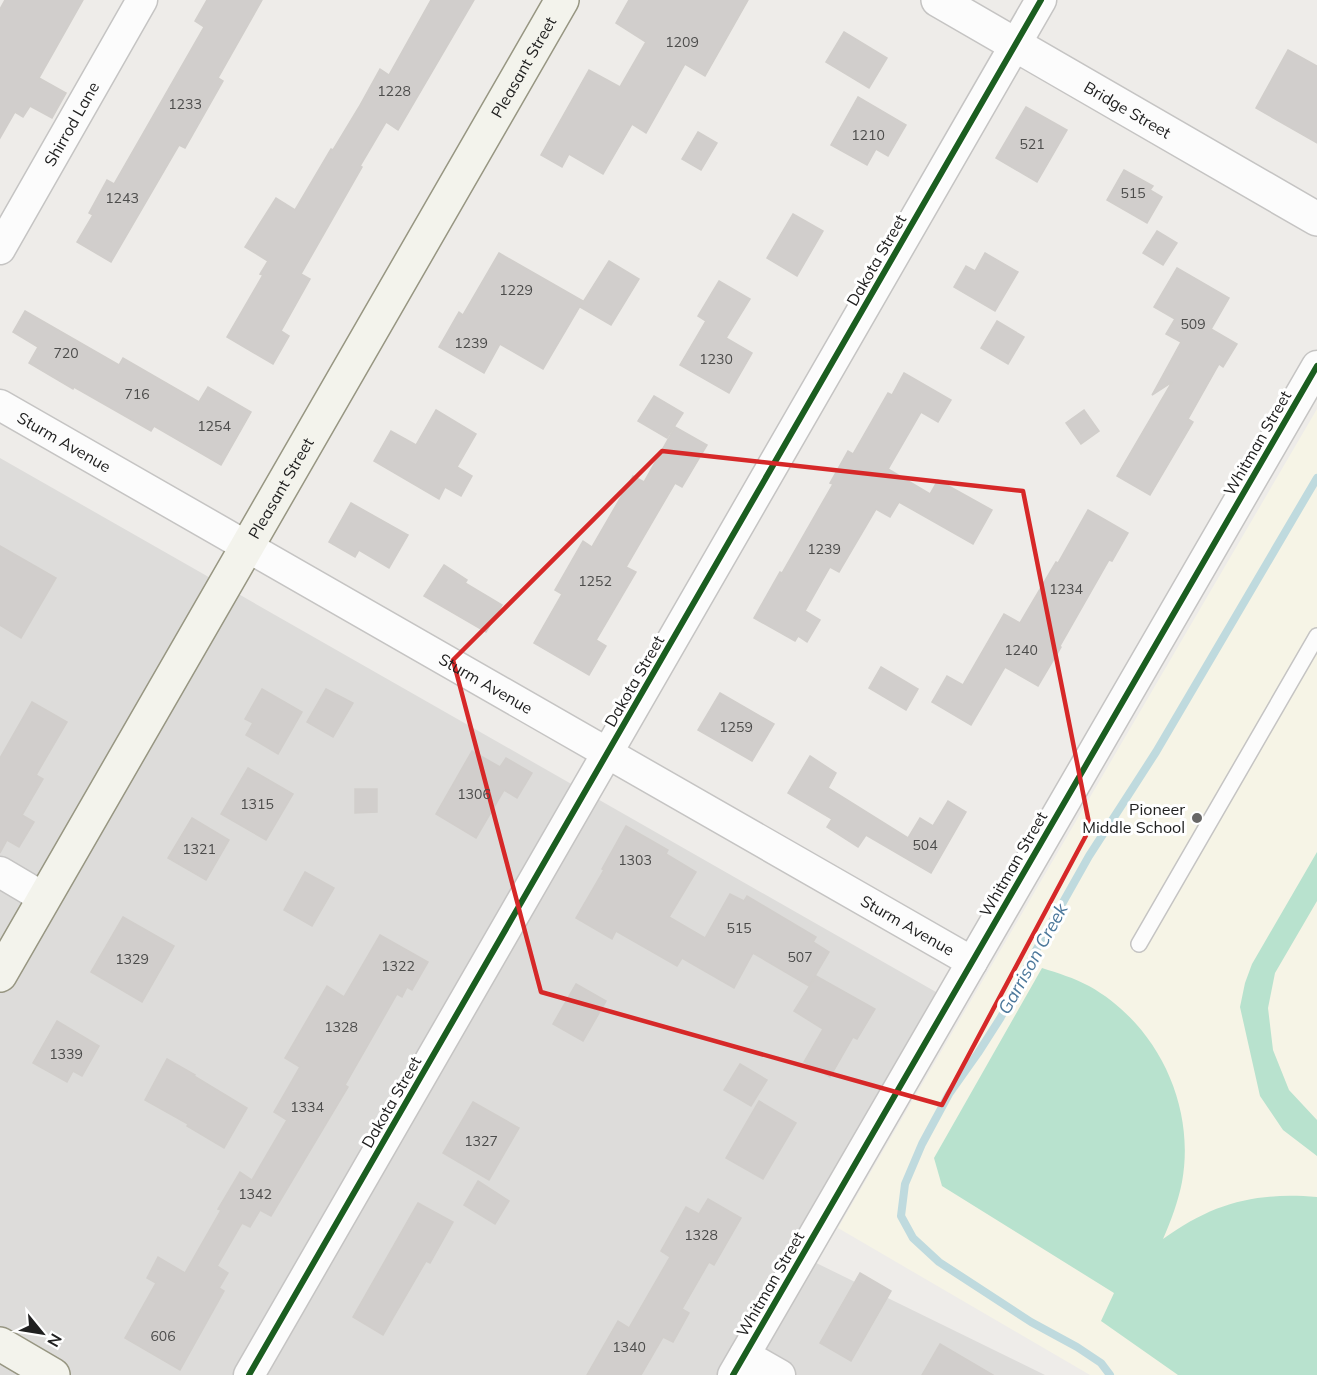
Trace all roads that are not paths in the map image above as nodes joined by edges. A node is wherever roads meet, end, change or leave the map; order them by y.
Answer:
1 (142, 0) edge
2 (562, 0) edge
3 (938, 0) edge
4 (1041, 0) edge
5 (1015, 45) junction
6 (1317, 219) edge
7 (0, 249) edge
8 (1317, 366) edge
9 (0, 405) edge
10 (248, 547) junction
11 (1317, 636) edge
12 (607, 754) junction
13 (0, 872) edge
14 (44, 898) junction
15 (1140, 944) dead end
16 (972, 963) junction
17 (0, 975) edge
18 (0, 1344) edge
19 (739, 1365) edge
20 (53, 1375) edge
21 (249, 1375) edge
22 (780, 1375) edge

1 - 7 street, Shirrod Lane
2 - 10 main road, Pleasant Street
3 - 5 street, Bridge Street
4 - 5 street, Dakota Street
5 - 6 street, Bridge Street
5 - 12 street, Dakota Street
8 - 16 street, Whitman Street
9 - 10 street, Sturm Avenue
10 - 12 street, Sturm Avenue
10 - 14 main road, Pleasant Street
11 - 15 lane
12 - 16 street, Sturm Avenue
12 - 21 street, Dakota Street
13 - 14 street
14 - 17 main road, Pleasant Street
16 - 19 street, Whitman Street
18 - 20 main road
19 - 22 street

